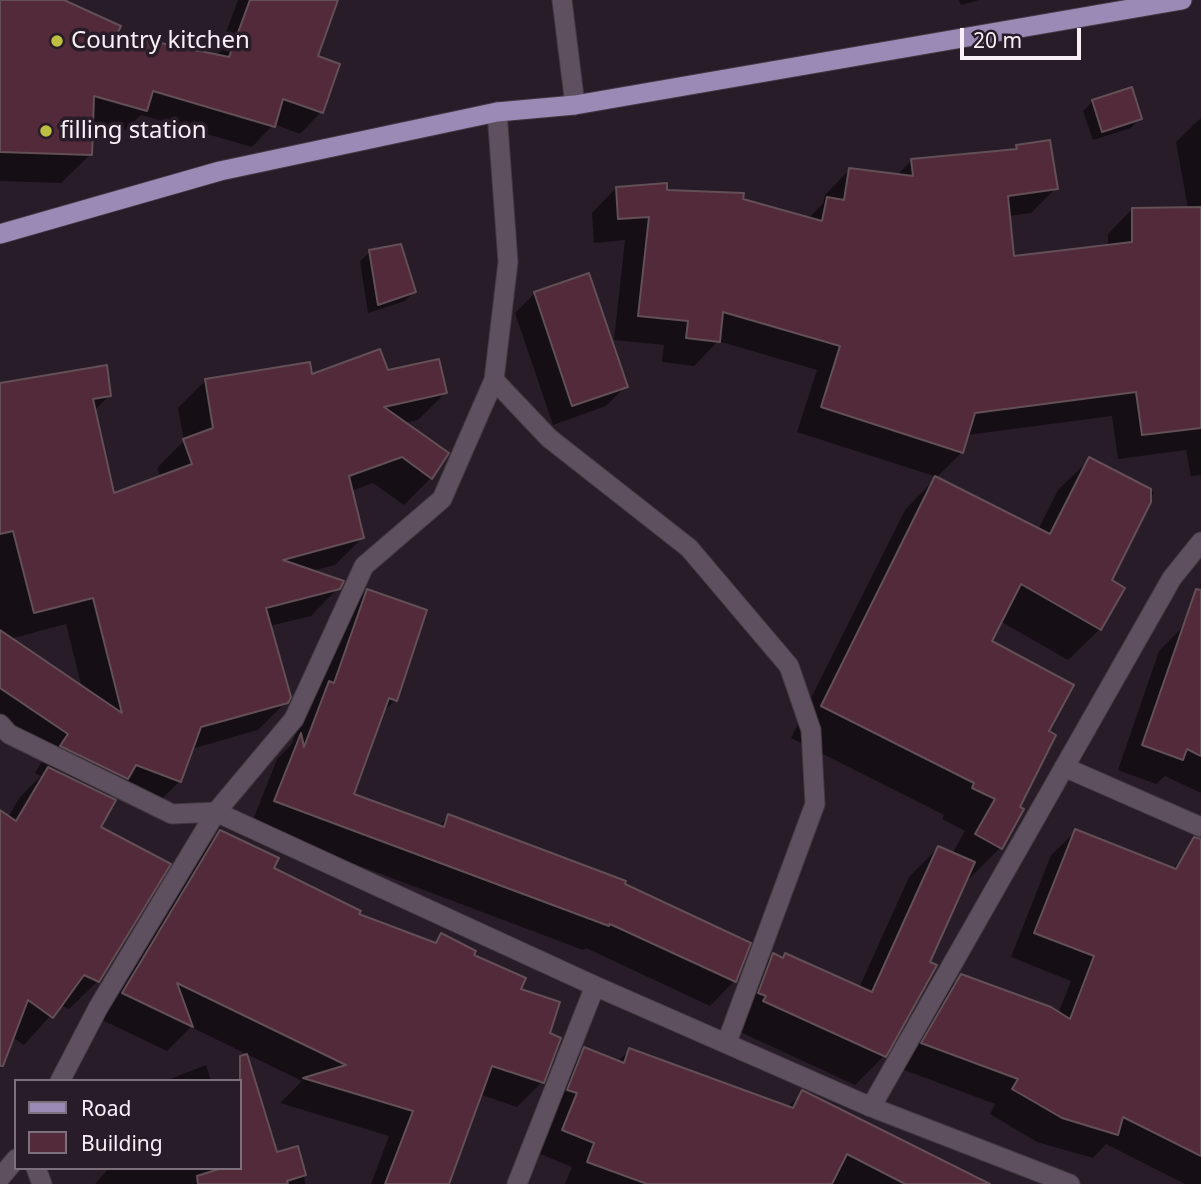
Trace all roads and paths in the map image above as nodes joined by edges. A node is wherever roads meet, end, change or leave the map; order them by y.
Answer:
1 (562, 0) edge
2 (1182, 0) edge
3 (575, 105) junction
4 (496, 112) junction
5 (0, 234) edge
6 (495, 380) junction
7 (1201, 542) edge
8 (0, 724) edge
9 (1064, 767) junction
10 (216, 812) junction
11 (1201, 827) edge
12 (595, 986) junction
13 (727, 1042) junction
14 (61, 1079) edge
15 (871, 1107) junction
16 (14, 1161) edge
17 (0, 1178) edge
18 (517, 1184) edge
19 (1070, 1184) edge

1 - 3 street
2 - 3 main road
3 - 4 main road
4 - 5 main road
4 - 6 street
6 - 10 street
6 - 13 street
7 - 9 street
8 - 10 street
9 - 11 street
9 - 15 street
10 - 12 street
10 - 14 street
12 - 13 street
12 - 18 street
13 - 15 street
15 - 19 street
16 - 17 street

